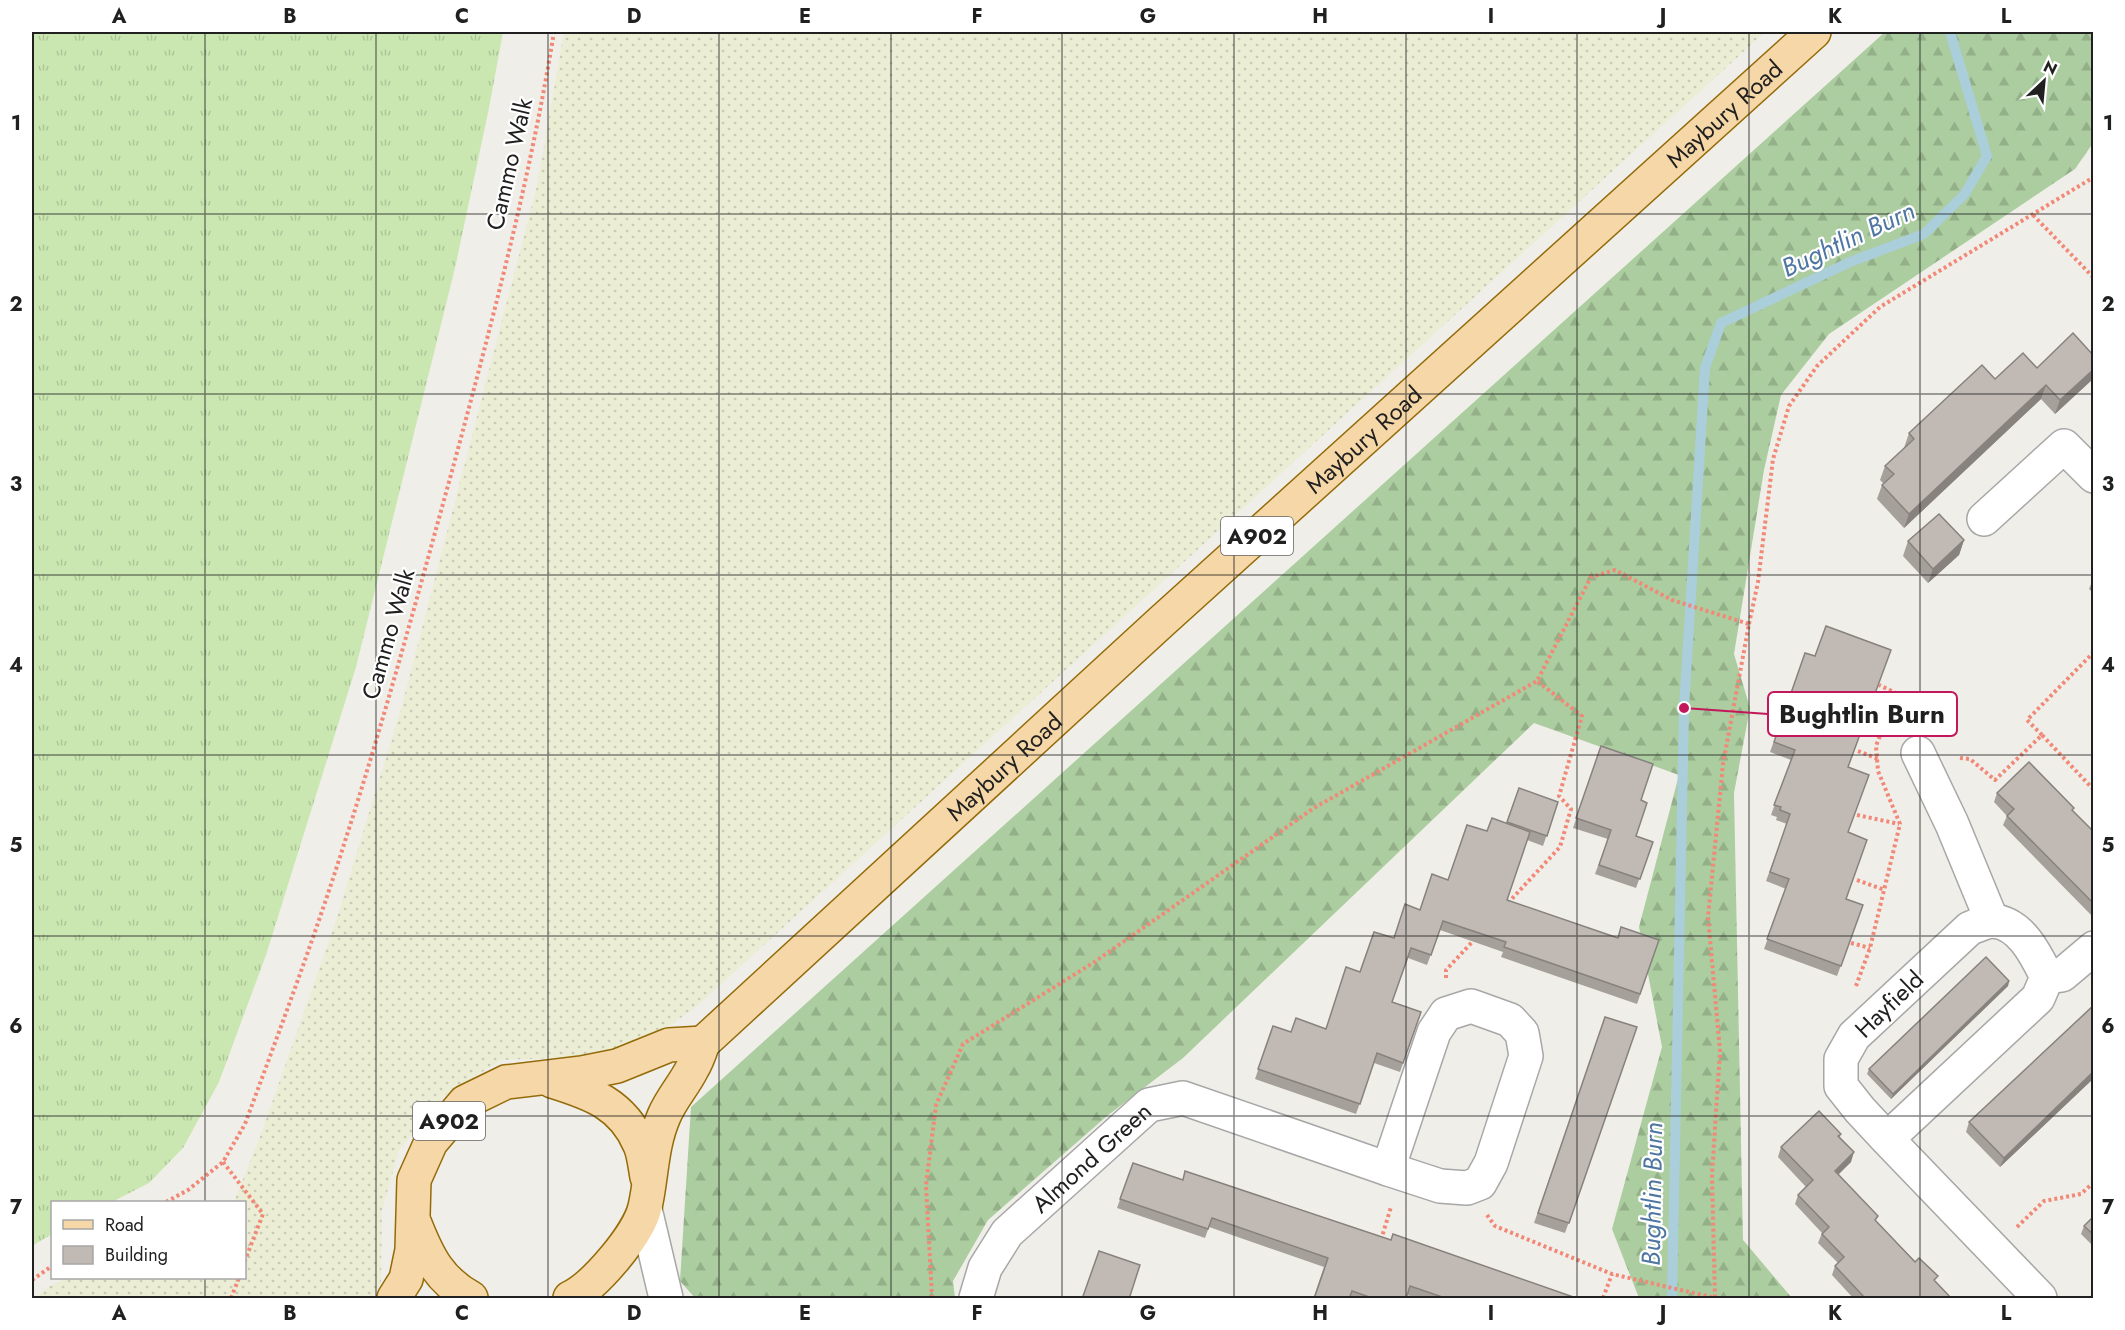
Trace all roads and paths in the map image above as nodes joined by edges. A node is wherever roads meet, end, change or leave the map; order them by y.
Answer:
1 (554, 32) edge
2 (1814, 32) edge
3 (2094, 177) edge
4 (2033, 215) junction
5 (2094, 278) edge
6 (2094, 476) edge
7 (1984, 519) dead end
8 (1749, 624) junction
9 (2094, 652) edge
10 (1537, 681) junction
11 (1879, 685) edge
12 (2042, 735) junction
13 (1858, 751) edge
14 (1918, 753) junction
15 (1878, 759) junction
16 (1878, 771) junction
17 (2094, 790) edge
18 (1857, 815) edge
19 (1900, 824) junction
20 (1857, 880) edge
21 (1885, 890) junction
22 (1503, 908) edge
23 (1992, 921) junction
24 (1479, 935) edge
25 (1851, 943) edge
26 (1870, 948) junction
27 (2094, 948) edge
28 (2047, 977) junction
29 (1855, 990) dead end
30 (1446, 1014) junction
31 (703, 1043) junction
32 (545, 1078) junction
33 (1887, 1139) junction
34 (224, 1162) junction
35 (1394, 1171) junction
36 (2094, 1182) edge
37 (1467, 1188) junction
38 (647, 1196) junction
39 (169, 1201) edge
40 (413, 1220) junction
41 (1381, 1241) edge
42 (1994, 1250) junction
43 (246, 1258) edge
44 (51, 1267) edge
45 (1612, 1274) junction
46 (239, 1279) edge
47 (32, 1280) edge
48 (1715, 1298) edge
49 (231, 1299) edge
50 (394, 1299) edge
51 (471, 1299) edge
52 (570, 1299) edge
53 (666, 1299) edge
54 (932, 1299) edge
55 (976, 1299) edge
56 (1603, 1299) edge
57 (2040, 1299) edge

1 - 34 path, Cammo Walk
2 - 31 main road, Maybury Road / A902
3 - 4 path
4 - 5 path
4 - 8 path
6 - 7 street
8 - 10 path
8 - 48 path
9 - 12 path
10 - 22 path
10 - 54 path
11 - 15 path
12 - 14 path
12 - 17 path
13 - 15 path
14 - 16 path
14 - 23 street
15 - 16 path
16 - 19 path
18 - 19 path
19 - 21 path
20 - 21 path
21 - 26 path
23 - 28 street
23 - 33 street, Hayfield
24 - 30 path
25 - 26 path
26 - 29 path
27 - 28 street
28 - 33 street
30 - 35 street
30 - 37 street
31 - 32 main road, A902
31 - 38 main road, Maybury Road / A902
32 - 38 main road, A902
32 - 40 main road, A902
33 - 42 street, Hayfield
34 - 39 path, Cammo Walk
34 - 43 path
35 - 37 street, Almond Green
35 - 41 path
35 - 55 street, Almond Green
36 - 42 path
37 - 45 path
38 - 52 main road, Maybury Road / A902
38 - 53 street
40 - 50 main road, A902
40 - 51 main road, A902
42 - 57 street, Hayfield
44 - 47 path
45 - 48 path
45 - 56 path
46 - 49 path

